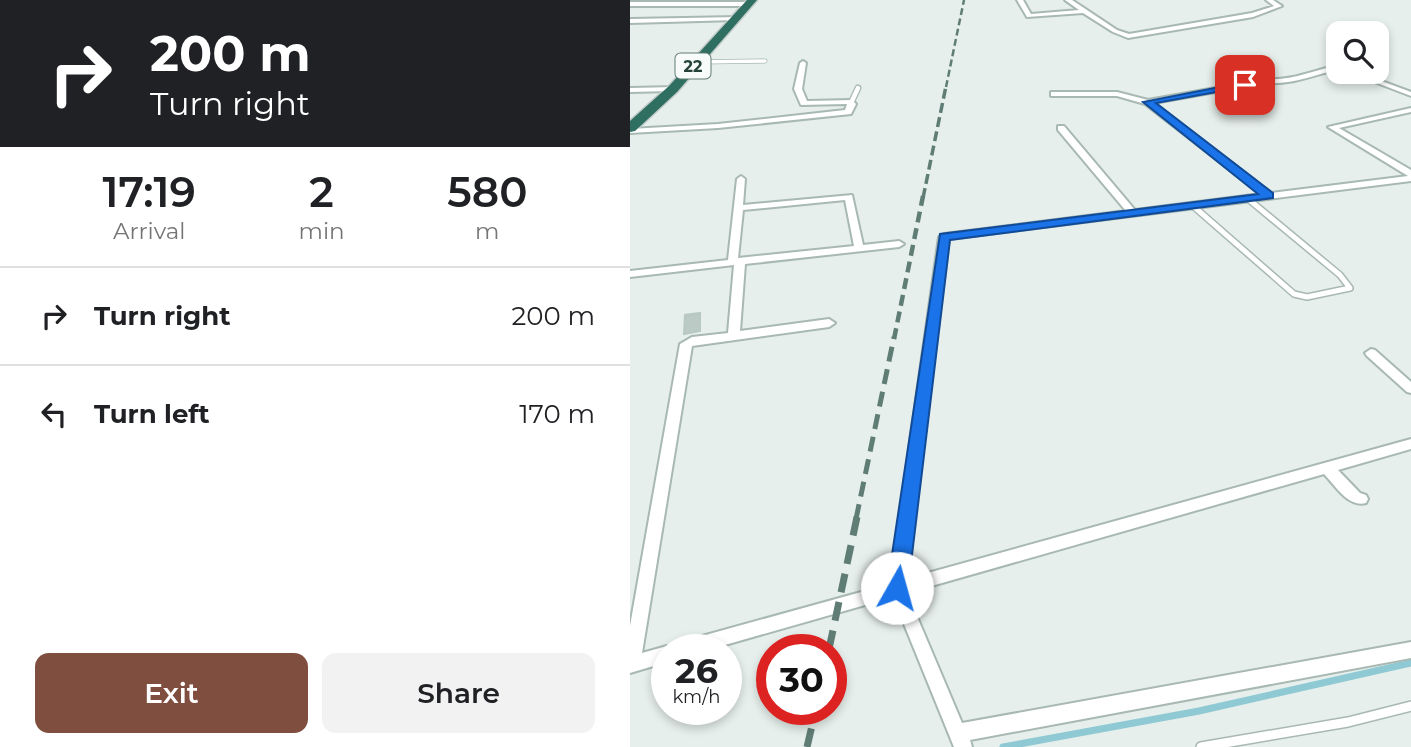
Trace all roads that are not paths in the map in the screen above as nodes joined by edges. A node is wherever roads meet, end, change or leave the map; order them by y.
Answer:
1 (1020, 0) edge
2 (1068, 0) edge
3 (1269, 0) edge
4 (631, 2) edge
5 (750, 2) edge
6 (1083, 11) junction
7 (736, 18) junction
8 (630, 21) edge
9 (765, 61) dead end
10 (697, 62) junction
11 (803, 63) dead end
12 (1326, 71) edge
13 (1384, 84) edge
14 (858, 88) dead end
15 (673, 89) junction
16 (630, 90) edge
17 (1054, 94) dead end
18 (1411, 94) edge
19 (1148, 102) junction
20 (851, 103) junction
21 (1411, 110) edge
22 (1061, 128) dead end
23 (630, 129) edge
24 (1411, 176) edge
25 (741, 178) dead end
26 (1269, 196) junction
27 (1247, 198) junction
28 (1192, 205) junction
29 (738, 208) junction
30 (1132, 213) junction
31 (899, 244) dead end
32 (859, 248) junction
33 (736, 261) junction
34 (630, 274) edge
35 (829, 323) dead end
36 (734, 335) junction
37 (1371, 353) dead end
38 (1411, 389) edge
39 (1411, 444) edge
40 (1326, 467) junction
41 (1361, 499) dead end
42 (897, 588) junction
43 (736, 634) edge
44 (1411, 650) edge
45 (651, 659) edge
46 (631, 665) edge
47 (1411, 706) edge
48 (961, 742) edge
49 (1200, 747) edge

1 - 6 street
2 - 6 street
3 - 6 street
4 - 5 street
5 - 7 highway, 22
7 - 8 street
7 - 10 highway, 22
9 - 10 lane
10 - 15 highway, 22
11 - 20 street
12 - 19 street
13 - 18 street
14 - 20 lane
15 - 16 street
15 - 23 highway, 22
17 - 19 street
19 - 26 street
20 - 23 street
21 - 24 street
22 - 30 street
24 - 26 street
25 - 29 street
26 - 27 street
27 - 28 street
27 - 28 lane
28 - 30 street
29 - 32 street
29 - 33 street
30 - 42 street
31 - 32 street
32 - 33 street
33 - 34 street
33 - 36 street
35 - 36 street
36 - 46 street
37 - 38 street
39 - 40 street
40 - 41 street
40 - 42 street
42 - 43 street
42 - 48 street
44 - 48 street
45 - 46 street
47 - 49 lane

